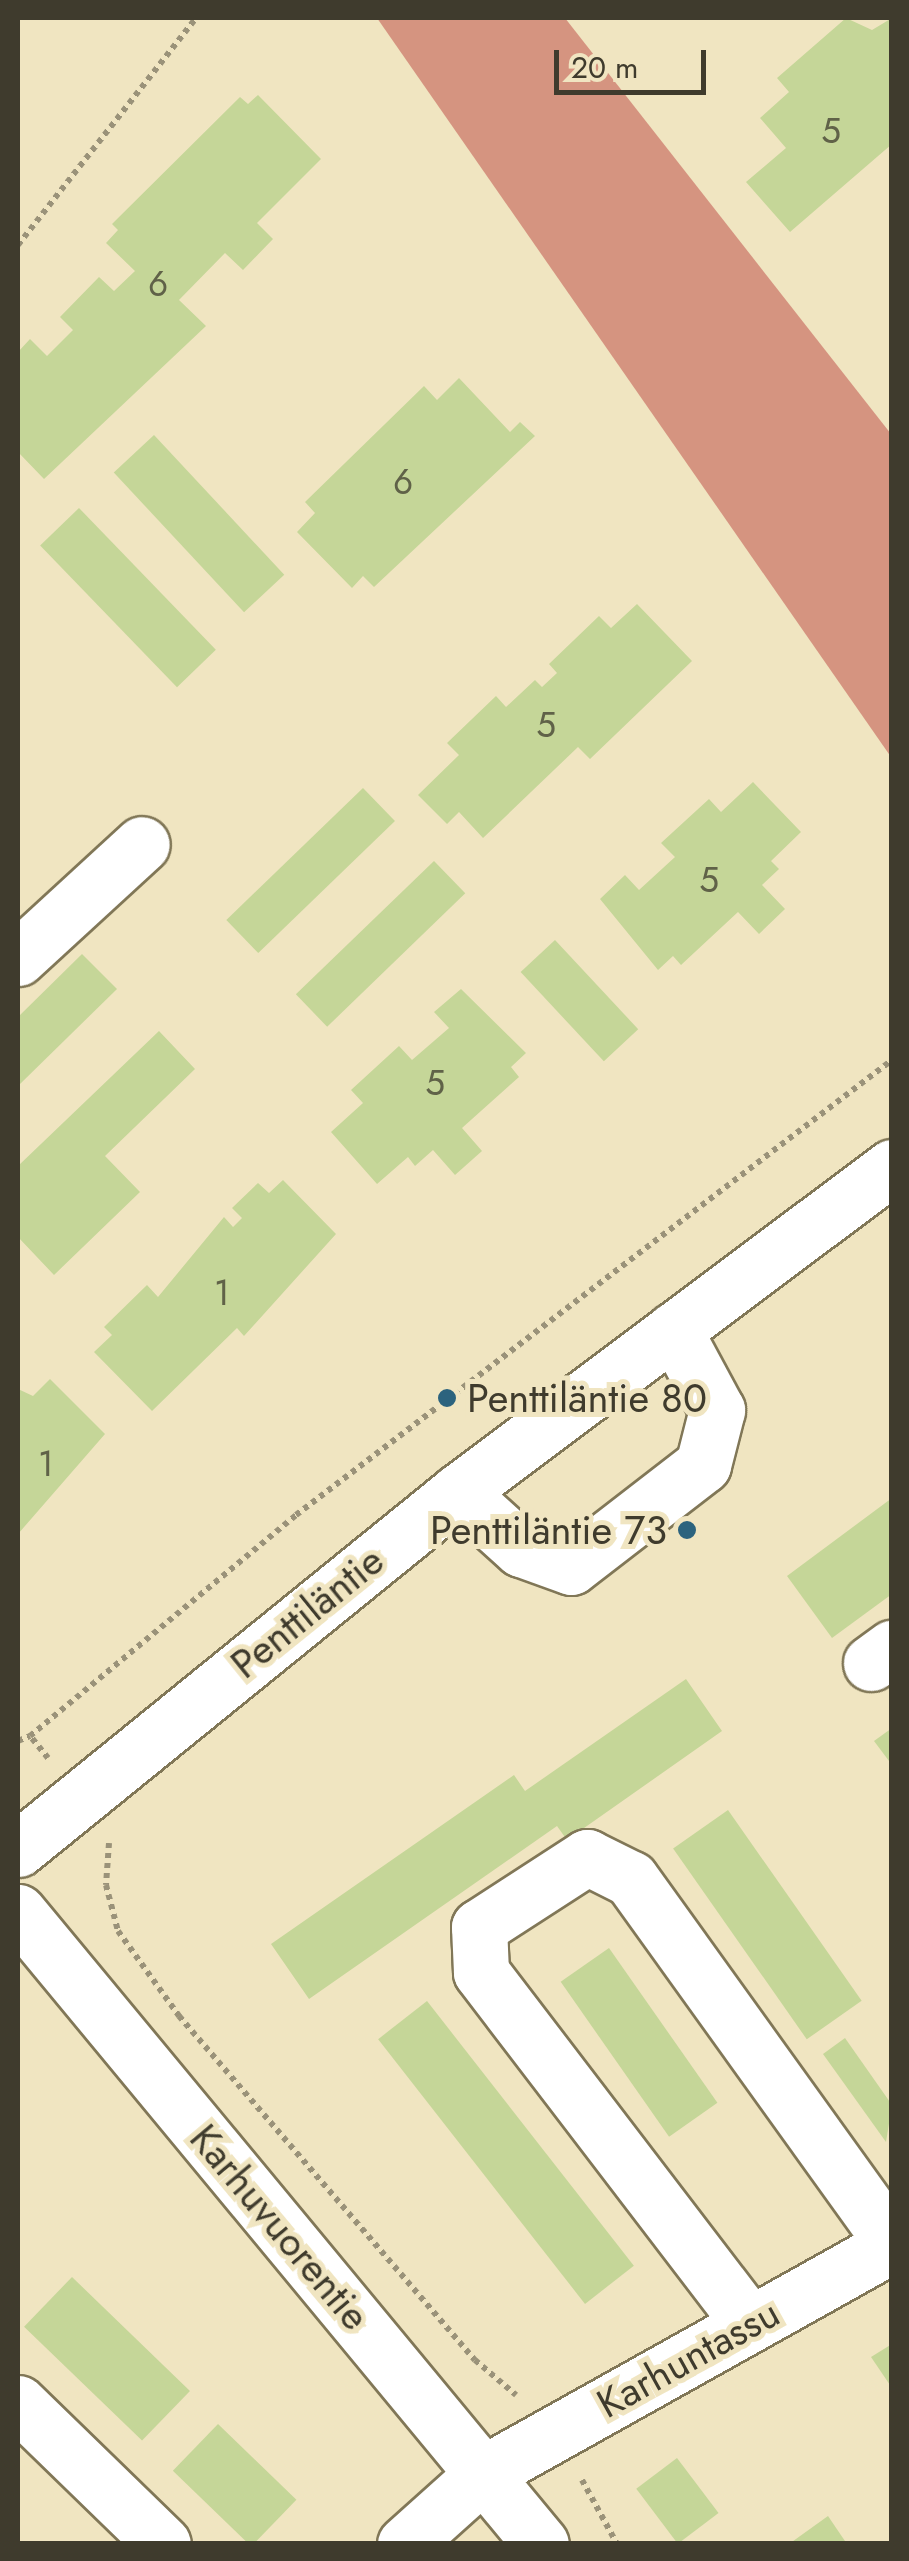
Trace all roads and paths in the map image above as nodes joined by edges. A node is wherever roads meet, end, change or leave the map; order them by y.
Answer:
1 (196, 18) edge
2 (18, 245) edge
3 (142, 844) dead end
4 (18, 958) edge
5 (892, 1060) edge
6 (892, 1167) edge
7 (674, 1330) junction
8 (458, 1492) junction
9 (30, 1736) junction
10 (18, 1741) edge
11 (79, 1794) junction
12 (18, 1849) edge
13 (18, 1912) edge
14 (892, 2244) edge
15 (750, 2324) junction
16 (18, 2403) edge
17 (552, 2434) junction
18 (484, 2473) junction
19 (163, 2544) edge
20 (405, 2544) edge
21 (541, 2544) edge
22 (618, 2544) edge

1 - 2 path
3 - 4 street
5 - 9 path
6 - 7 street, Penttiläntie
7 - 8 street, Penttiläntie
7 - 8 street
8 - 11 street, Penttiläntie
9 - 10 path
9 - 11 path
11 - 12 street, Penttiläntie
11 - 17 path
13 - 18 street, Karhuvuorentie
14 - 15 street, Karhuntassu
14 - 15 street
15 - 17 street, Karhuntassu
16 - 19 street
17 - 18 street, Karhuntassu
17 - 22 path
18 - 20 street, Karhuntassu
18 - 21 street, Karhuvuorentie

